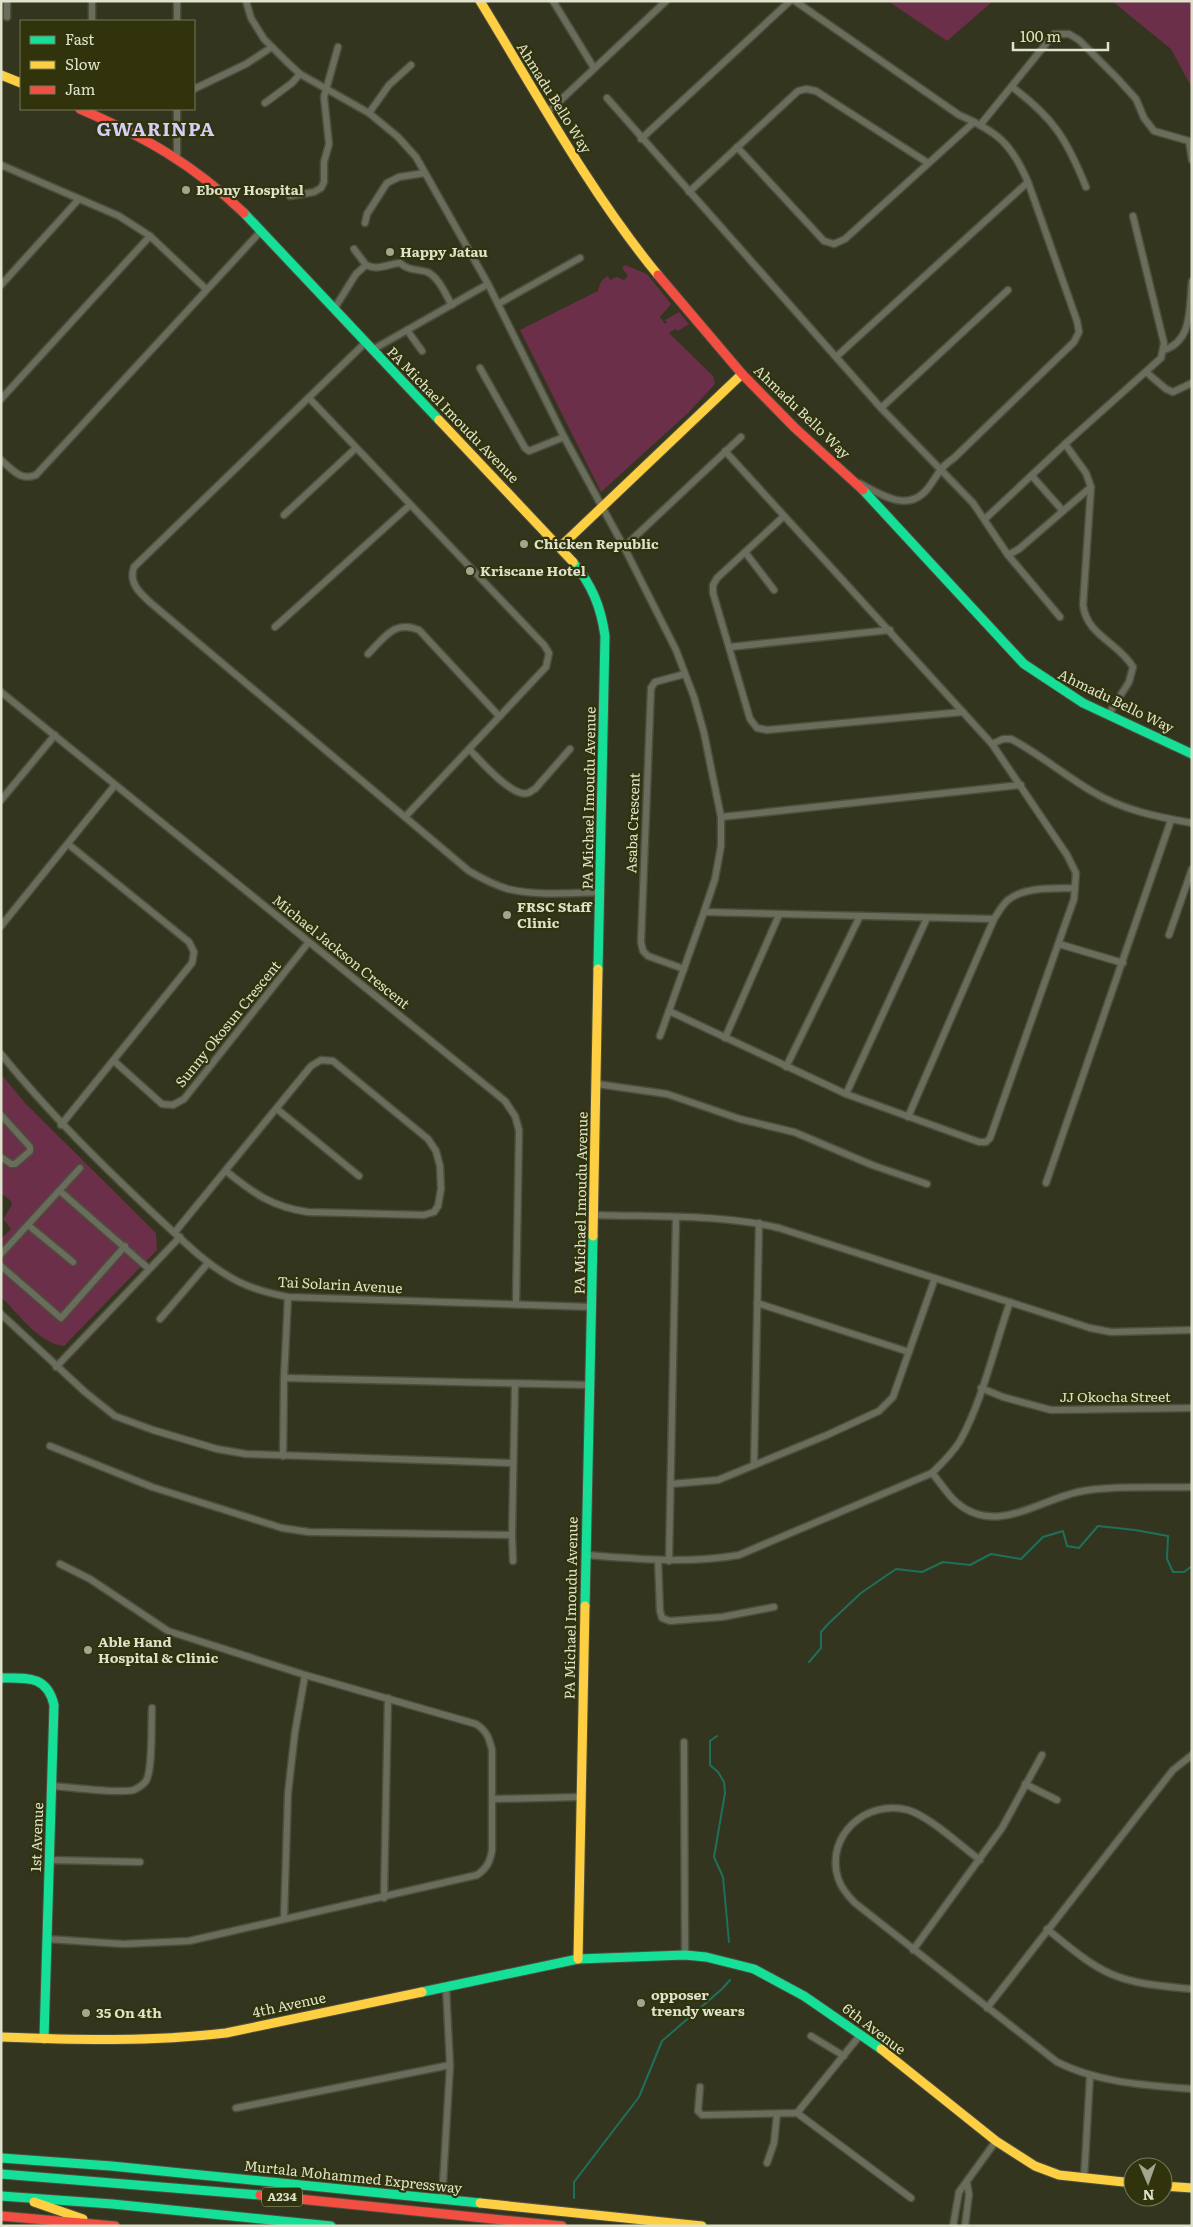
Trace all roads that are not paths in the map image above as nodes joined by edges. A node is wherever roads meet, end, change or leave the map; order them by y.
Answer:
1 (7, 1) edge
2 (92, 1) edge
3 (177, 1) edge
4 (246, 1) edge
5 (480, 1) edge
6 (666, 1) edge
7 (790, 1) edge
8 (794, 1) edge
9 (555, 2) edge
10 (7, 17) dead end
11 (92, 20) edge
12 (177, 20) edge
13 (272, 47) junction
14 (338, 47) dead end
15 (411, 65) dead end
16 (594, 68) junction
17 (300, 74) junction
18 (1, 75) edge
19 (20, 83) edge
20 (1012, 87) junction
21 (326, 88) junction
22 (195, 89) edge
23 (607, 98) dead end
24 (265, 103) dead end
25 (177, 110) edge
26 (91, 111) edge
27 (369, 113) junction
28 (547, 113) junction
29 (978, 123) junction
30 (641, 139) junction
31 (738, 147) junction
32 (177, 157) junction
33 (1192, 160) edge
34 (928, 164) junction
35 (1, 165) edge
36 (425, 173) junction
37 (1028, 182) junction
38 (1086, 187) dead end
39 (689, 192) junction
40 (290, 196) dead end
41 (79, 198) junction
42 (1133, 216) dead end
43 (365, 223) dead end
44 (261, 230) junction
45 (150, 236) junction
46 (354, 249) dead end
47 (580, 258) dead end
48 (366, 266) junction
49 (1192, 280) edge
50 (488, 284) junction
51 (1, 285) edge
52 (206, 289) junction
53 (1008, 290) dead end
54 (452, 304) junction
55 (498, 304) junction
56 (334, 309) junction
57 (407, 330) junction
58 (369, 347) junction
59 (1164, 350) junction
60 (422, 351) dead end
61 (836, 357) junction
62 (480, 368) dead end
63 (1146, 372) junction
64 (742, 374) junction
65 (1192, 383) edge
66 (1, 399) edge
67 (310, 399) junction
68 (881, 408) junction
69 (564, 437) junction
70 (741, 437) dead end
71 (1065, 444) junction
72 (356, 448) junction
73 (725, 451) junction
74 (1, 460) edge
75 (940, 468) junction
76 (1032, 476) junction
77 (854, 480) junction
78 (1091, 487) junction
79 (410, 505) junction
80 (602, 509) junction
81 (1063, 512) junction
82 (284, 515) dead end
83 (784, 516) junction
84 (985, 520) junction
85 (560, 547) junction
86 (624, 547) junction
87 (745, 552) junction
88 (1008, 555) junction
89 (774, 590) dead end
90 (1060, 617) dead end
91 (275, 627) dead end
92 (890, 630) junction
93 (730, 647) junction
94 (368, 654) dead end
95 (685, 674) junction
96 (1, 692) edge
97 (964, 712) junction
98 (1108, 715) junction
99 (499, 716) junction
100 (55, 735) junction
101 (992, 744) junction
102 (469, 749) junction
103 (570, 749) dead end
104 (1192, 754) edge
105 (115, 785) junction
106 (1021, 785) junction
107 (1, 800) edge
108 (405, 817) junction
109 (721, 817) junction
110 (1172, 820) junction
111 (1192, 823) edge
112 (68, 844) junction
113 (1192, 869) edge
114 (1075, 888) junction
115 (601, 892) junction
116 (704, 912) junction
117 (779, 915) junction
118 (860, 916) junction
119 (927, 918) junction
120 (994, 919) junction
121 (1, 926) edge
122 (1169, 935) dead end
123 (308, 943) junction
124 (1059, 944) junction
125 (1123, 963) junction
126 (684, 969) junction
127 (670, 1011) junction
128 (660, 1036) dead end
129 (725, 1038) junction
130 (1, 1054) edge
131 (114, 1061) junction
132 (786, 1068) junction
133 (597, 1084) junction
134 (846, 1094) junction
135 (277, 1109) junction
136 (1, 1116) edge
137 (908, 1117) junction
138 (61, 1125) junction
139 (1, 1156) edge
140 (80, 1168) dead end
141 (226, 1170) junction
142 (359, 1176) dead end
143 (1046, 1183) dead end
144 (928, 1184) dead end
145 (60, 1191) junction
146 (594, 1215) junction
147 (676, 1217) junction
148 (759, 1223) junction
149 (28, 1225) junction
150 (177, 1235) junction
151 (125, 1246) junction
152 (1, 1254) edge
153 (73, 1262) dead end
154 (208, 1263) junction
155 (1, 1266) edge
156 (149, 1269) junction
157 (934, 1278) junction
158 (288, 1297) junction
159 (1010, 1302) junction
160 (757, 1303) junction
161 (516, 1304) junction
162 (592, 1307) junction
163 (1, 1314) edge
164 (160, 1319) dead end
165 (1192, 1330) edge
166 (909, 1352) junction
167 (56, 1366) junction
168 (284, 1378) junction
169 (516, 1384) junction
170 (590, 1385) junction
171 (981, 1388) junction
172 (1192, 1408) edge
173 (50, 1446) dead end
174 (283, 1456) junction
175 (513, 1463) junction
176 (754, 1465) junction
177 (932, 1473) junction
178 (671, 1484) junction
179 (1192, 1487) edge
180 (512, 1536) junction
181 (586, 1555) junction
182 (658, 1560) junction
183 (513, 1561) dead end
184 (669, 1561) junction
185 (60, 1564) dead end
186 (774, 1607) dead end
187 (305, 1675) junction
188 (1, 1678) edge
189 (388, 1698) junction
190 (152, 1708) dead end
191 (684, 1742) dead end
192 (1042, 1755) dead end
193 (1192, 1755) edge
194 (1025, 1784) junction
195 (52, 1786) junction
196 (581, 1797) junction
197 (493, 1799) junction
198 (1057, 1800) dead end
199 (49, 1860) junction
200 (980, 1860) junction
201 (140, 1862) dead end
202 (384, 1898) junction
203 (284, 1918) junction
204 (1047, 1929) junction
205 (47, 1940) junction
206 (913, 1950) junction
207 (685, 1955) junction
208 (578, 1959) junction
209 (446, 1986) junction
210 (1192, 1989) edge
211 (987, 2008) junction
212 (862, 2034) junction
213 (811, 2036) dead end
214 (1, 2037) edge
215 (44, 2039) junction
216 (844, 2056) junction
217 (450, 2065) junction
218 (1090, 2076) junction
219 (700, 2086) dead end
220 (1192, 2089) edge
221 (236, 2108) dead end
222 (798, 2113) junction
223 (778, 2114) junction
224 (996, 2141) junction
225 (1, 2158) edge
226 (767, 2163) dead end
227 (1, 2174) edge
228 (1084, 2179) junction
229 (1123, 2182) edge
230 (967, 2183) junction
231 (1173, 2187) edge
232 (332, 2188) junction
233 (1192, 2188) edge
234 (241, 2193) junction
235 (1, 2196) edge
236 (18, 2197) junction
237 (911, 2198) dead end
238 (442, 2200) junction
239 (1, 2216) edge
240 (99, 2224) junction
241 (116, 2226) edge
242 (331, 2226) edge
243 (562, 2226) edge
244 (702, 2226) edge
245 (953, 2226) edge
246 (965, 2226) edge

1 - 10 street
2 - 11 street
3 - 12 street
4 - 13 street
5 - 28 main road, Ahmadu Bello Way
6 - 16 street
7 - 30 street
8 - 29 street
9 - 16 street
13 - 17 street
13 - 22 street
14 - 21 street
15 - 27 street
16 - 28 street
17 - 21 street
17 - 24 street
18 - 19 main road
20 - 29 street
20 - 33 street
20 - 38 street
21 - 27 street
21 - 40 street
23 - 30 street
25 - 32 street
26 - 32 main road, PA Michael Imoudu Avenue
27 - 36 street
28 - 64 main road, Ahmadu Bello Way
29 - 34 street
29 - 37 street
30 - 39 street
31 - 34 street
31 - 34 street
31 - 39 street
32 - 44 main road, PA Michael Imoudu Avenue
35 - 41 street
36 - 43 street
36 - 50 street
37 - 61 street
37 - 75 street
39 - 61 street
41 - 45 street
41 - 51 street
42 - 59 street
44 - 52 street
44 - 56 main road, PA Michael Imoudu Avenue
45 - 52 street
45 - 66 street
46 - 48 street
47 - 55 street
48 - 54 street
48 - 56 street
49 - 59 street
50 - 54 street
50 - 55 street
52 - 74 street
53 - 68 street
54 - 57 street
55 - 69 street
56 - 58 main road, PA Michael Imoudu Avenue
57 - 58 street
57 - 60 street
58 - 67 street
58 - 85 main road, PA Michael Imoudu Avenue
59 - 63 street
61 - 68 street
62 - 69 street
63 - 65 street
63 - 71 street
64 - 77 main road, Ahmadu Bello Way
64 - 80 main road
67 - 72 street
67 - 108 street
68 - 75 street
69 - 80 street
70 - 73 street
71 - 76 street
71 - 78 street
72 - 79 street
72 - 82 street
73 - 83 street
73 - 86 street
75 - 77 street
75 - 84 street
76 - 81 street
76 - 84 street
77 - 98 main road, Ahmadu Bello Way
78 - 81 street
78 - 98 street
79 - 91 street
79 - 99 street
80 - 85 main road
80 - 86 street
81 - 88 street
83 - 87 street
83 - 92 street
84 - 88 street
85 - 115 main road, PA Michael Imoudu Avenue
86 - 95 street
87 - 89 street
87 - 93 street
88 - 90 street
92 - 93 street
92 - 97 street
93 - 97 street
94 - 99 street
95 - 109 street
95 - 126 street, Asaba Crescent
96 - 100 street, Michael Jackson Crescent
97 - 101 street
98 - 104 main road, Ahmadu Bello Way
99 - 102 street
100 - 105 street, Michael Jackson Crescent
100 - 107 street
101 - 106 street
101 - 110 street
102 - 103 street
102 - 108 street
105 - 112 street
105 - 123 street, Michael Jackson Crescent
106 - 109 street
106 - 114 street
108 - 115 street
109 - 116 street
110 - 111 street
110 - 125 street
112 - 121 street
112 - 131 street
113 - 122 street
114 - 120 street
114 - 124 street
115 - 133 main road, PA Michael Imoudu Avenue
116 - 117 street
116 - 126 street
117 - 118 street
117 - 129 street
118 - 119 street
118 - 132 street
119 - 120 street
119 - 134 street
120 - 137 street
123 - 131 street, Sunny Okosun Crescent
123 - 161 street, Michael Jackson Crescent
124 - 125 street
124 - 137 street
125 - 143 street
126 - 127 street
127 - 128 street
127 - 129 street
129 - 132 street
130 - 138 street, Tai Solarin Avenue
131 - 138 street
132 - 134 street
133 - 144 street
133 - 146 main road, PA Michael Imoudu Avenue
134 - 137 street
135 - 141 street
135 - 141 street
135 - 142 street
136 - 139 street
138 - 150 street, Tai Solarin Avenue
140 - 145 street
141 - 150 street
145 - 149 street
145 - 151 street
146 - 147 street
146 - 162 main road, PA Michael Imoudu Avenue
147 - 148 street
147 - 178 street
148 - 157 street
148 - 160 street
149 - 152 street
149 - 153 street
150 - 154 street, Tai Solarin Avenue
150 - 156 street
151 - 155 street
151 - 156 street
154 - 158 street, Tai Solarin Avenue
154 - 164 street
156 - 167 street
157 - 159 street
157 - 166 street
158 - 161 street, Tai Solarin Avenue
158 - 168 street
159 - 165 street
159 - 171 street
160 - 166 street
160 - 176 street
161 - 162 street, Tai Solarin Avenue
162 - 170 main road, PA Michael Imoudu Avenue
163 - 167 street
166 - 176 street
167 - 174 street
168 - 169 street
168 - 174 street
169 - 170 street
169 - 175 street
170 - 181 main road, PA Michael Imoudu Avenue
171 - 172 street, JJ Okocha Street
171 - 177 street
173 - 180 street
174 - 175 street
175 - 180 street
176 - 178 street
177 - 179 street
177 - 184 street
178 - 184 street
180 - 183 street
181 - 182 street
181 - 196 main road, PA Michael Imoudu Avenue
182 - 184 street
182 - 186 street
185 - 187 street
187 - 189 street
187 - 203 street
188 - 195 main road, 1st Avenue
189 - 197 street
189 - 202 street
190 - 195 street
191 - 207 street
192 - 194 street
193 - 204 street
194 - 198 street
194 - 200 street
195 - 199 main road, 1st Avenue
196 - 197 street
196 - 208 main road, PA Michael Imoudu Avenue
197 - 202 street
199 - 201 street
199 - 205 main road, 1st Avenue
200 - 206 street
200 - 206 street
202 - 203 street
203 - 205 street
204 - 210 street
204 - 211 street
205 - 215 main road, 1st Avenue
206 - 211 street
207 - 208 main road, 6th Avenue
207 - 212 main road, 6th Avenue
208 - 209 main road, 4th Avenue
209 - 215 main road, 4th Avenue
209 - 217 street
211 - 218 street
212 - 216 street
212 - 224 main road, 6th Avenue
213 - 216 street
214 - 215 main road, 4th Avenue
216 - 222 street
217 - 221 street
217 - 238 street
218 - 220 street
218 - 228 street
219 - 223 street
222 - 223 street
222 - 237 street
223 - 226 street
224 - 228 main road, 6th Avenue
224 - 230 street
225 - 232 main road, Murtala Mohammed Expressway
227 - 234 main road, Murtala Mohammed Expressway / A234
228 - 229 main road, 6th Avenue
230 - 245 street
230 - 246 street
231 - 233 main road
232 - 234 main road
232 - 238 main road, Murtala Mohammed Expressway
234 - 243 main road, Murtala Mohammed Expressway / A234
235 - 236 main road, A234
236 - 240 main road
236 - 242 main road, A234
238 - 244 main road, Murtala Mohammed Expressway
239 - 240 main road
240 - 241 main road

